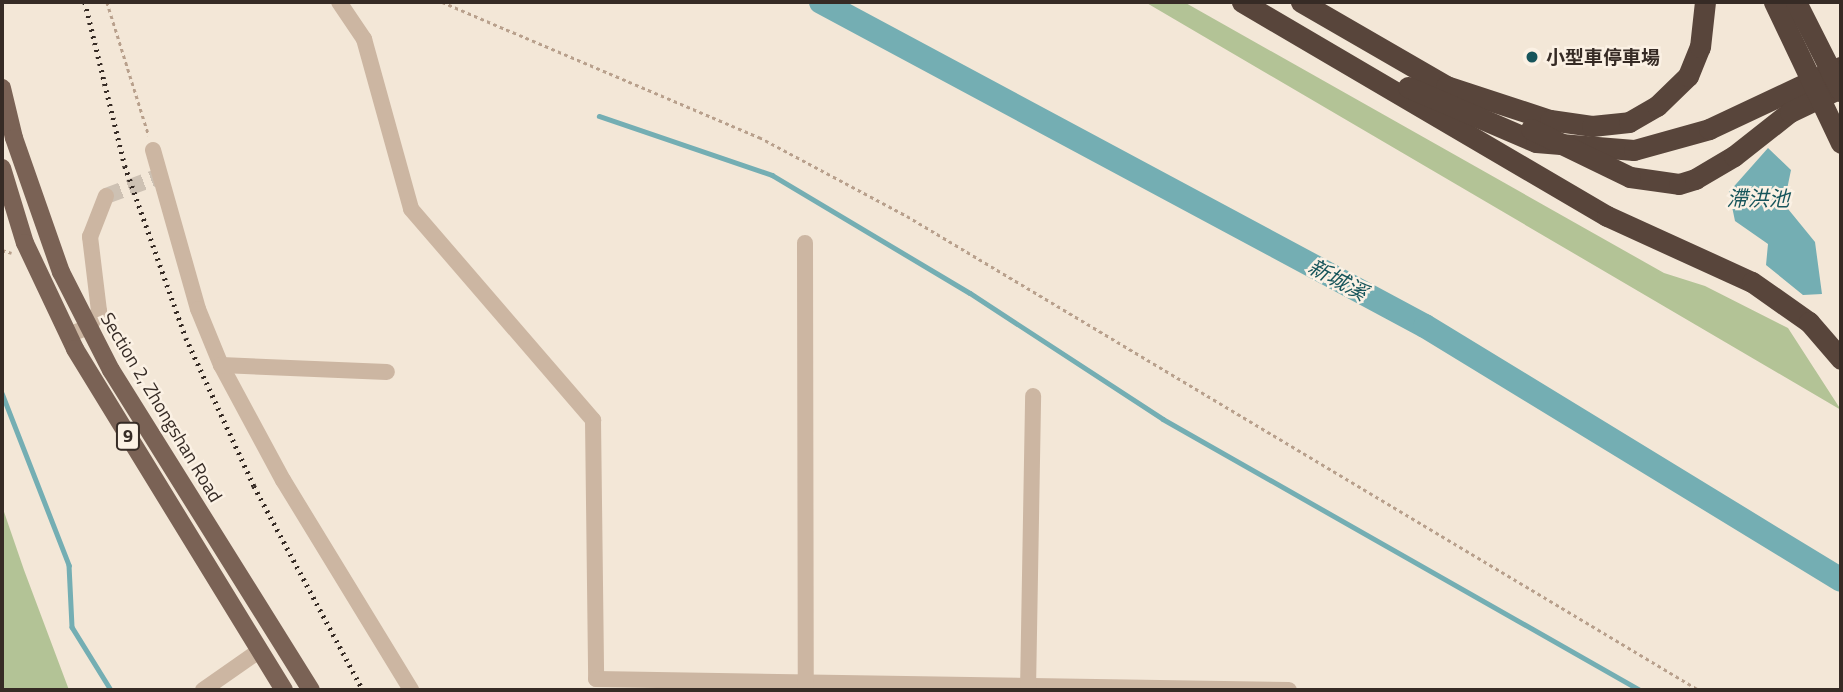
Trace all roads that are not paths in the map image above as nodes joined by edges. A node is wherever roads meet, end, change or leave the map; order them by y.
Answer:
1 (339, 2) edge
2 (1242, 2) edge
3 (1301, 2) edge
4 (1705, 2) edge
5 (1773, 2) edge
6 (1796, 2) edge
7 (1314, 42) junction
8 (1841, 67) edge
9 (1446, 86) junction
10 (2, 88) edge
11 (1841, 89) edge
12 (1841, 143) edge
13 (153, 150) road end
14 (2, 167) edge
15 (106, 196) dead end
16 (804, 243) dead end
17 (89, 327) junction
18 (68, 335) junction
19 (1841, 359) edge
20 (221, 365) junction
21 (387, 372) dead end
22 (1033, 396) dead end
23 (259, 650) junction
24 (806, 686) edge
25 (1028, 687) edge
26 (202, 690) edge
27 (284, 690) edge
28 (311, 690) edge
29 (411, 690) edge
30 (1289, 690) edge

1 - 24 lane
2 - 7 highway
3 - 9 highway
4 - 9 highway
5 - 12 highway, bridge
6 - 11 highway, bridge
7 - 8 highway
7 - 19 highway
9 - 11 highway, bridge
10 - 17 main road, Section 2, Zhongshan Road / 9
13 - 20 lane
14 - 18 main road, 9
15 - 17 lane
16 - 24 lane
17 - 18 lane
17 - 28 main road, Section 2, Zhongshan Road / 9
18 - 23 main road, 9
20 - 21 lane
20 - 29 lane
22 - 25 lane
23 - 26 lane
23 - 27 main road, 9
24 - 25 lane
25 - 30 lane

